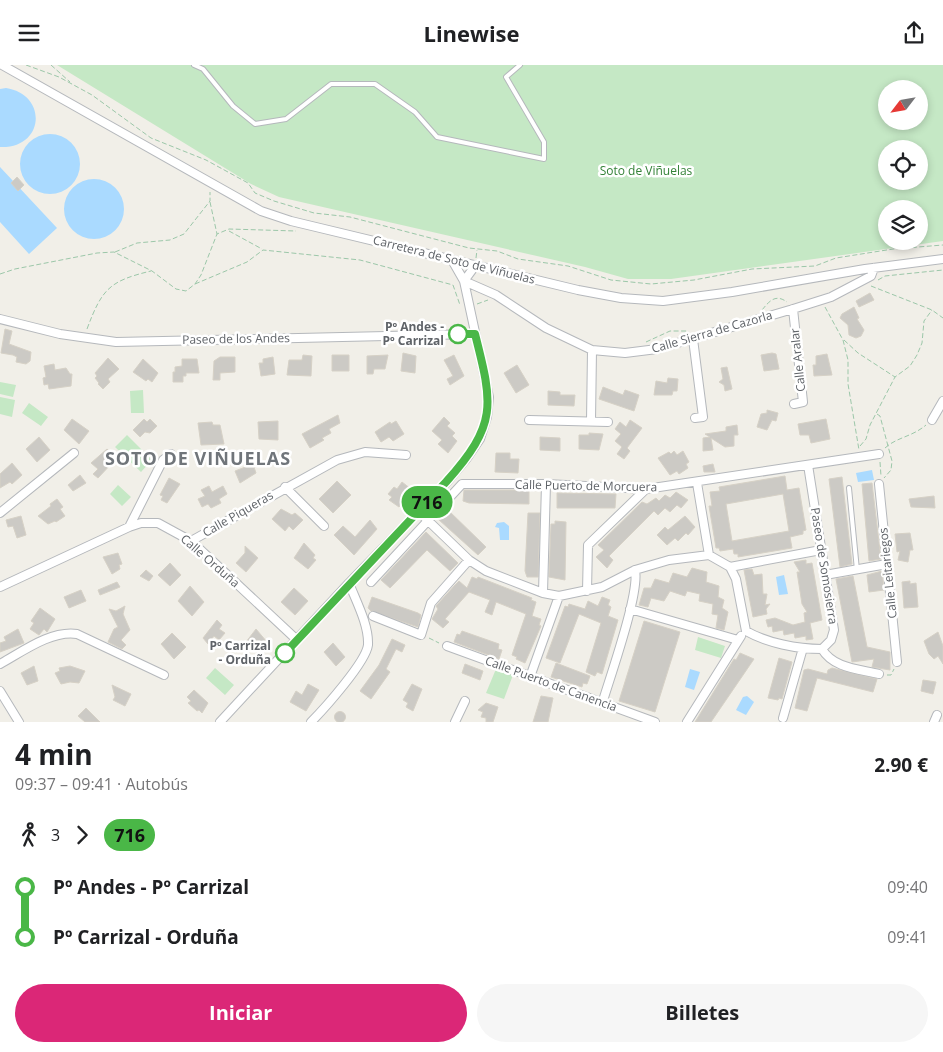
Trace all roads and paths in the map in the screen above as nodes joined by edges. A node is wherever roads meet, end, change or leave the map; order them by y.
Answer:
1 (3, 65) edge
2 (26, 65) edge
3 (51, 65) edge
4 (194, 65) edge
5 (520, 65) edge
6 (72, 84) junction
7 (210, 182) junction
8 (210, 201) junction
9 (227, 230) junction
10 (298, 231) dead end
11 (217, 234) junction
12 (943, 245) edge
13 (263, 250) junction
14 (114, 252) junction
15 (943, 259) edge
16 (452, 260) junction
17 (475, 266) junction
18 (874, 268) junction
19 (943, 270) edge
20 (152, 271) junction
21 (0, 274) edge
22 (464, 281) junction
23 (196, 284) junction
24 (496, 295) junction
25 (821, 300) junction
26 (476, 304) dead end
27 (461, 306) dead end
28 (793, 306) junction
29 (932, 310) junction
30 (758, 313) dead end
31 (943, 318) edge
32 (0, 319) edge
33 (475, 334) junction
34 (692, 335) junction
35 (85, 337) junction
36 (843, 340) junction
37 (640, 343) dead end
38 (592, 349) junction
39 (896, 377) junction
40 (943, 401) edge
41 (794, 404) dead end
42 (877, 414) junction
43 (695, 418) dead end
44 (528, 420) dead end
45 (932, 420) joint
46 (591, 421) junction
47 (608, 421) dead end
48 (859, 447) junction
49 (887, 447) junction
50 (74, 453) dead end
51 (171, 454) dead end
52 (879, 454) joint
53 (406, 455) dead end
54 (861, 457) junction
55 (880, 464) dead end
56 (808, 465) junction
57 (880, 473) dead end
58 (880, 482) joint
59 (697, 483) junction
60 (546, 484) junction
61 (285, 487) junction
62 (646, 489) junction
63 (849, 489) dead end
64 (418, 511) junction
65 (0, 513) edge
66 (428, 521) junction
67 (324, 526) dead end
68 (130, 527) junction
69 (191, 541) junction
70 (821, 550) junction
71 (709, 555) junction
72 (469, 560) junction
73 (887, 564) junction
74 (730, 567) junction
75 (857, 569) junction
76 (635, 570) junction
77 (825, 575) junction
78 (371, 582) dead end
79 (349, 583) junction
80 (0, 587) edge
81 (587, 591) junction
82 (543, 593) junction
83 (559, 596) junction
84 (630, 609) junction
85 (373, 616) dead end
86 (746, 631) junction
87 (421, 635) junction
88 (297, 639) junction
89 (738, 639) junction
90 (447, 646) joint
91 (803, 648) junction
92 (822, 649) junction
93 (897, 662) dead end
94 (0, 663) edge
95 (879, 674) dead end
96 (164, 675) dead end
97 (530, 677) junction
98 (0, 691) edge
99 (465, 701) dead end
100 (602, 704) junction
101 (783, 718) dead end
102 (19, 722) edge
103 (220, 722) edge
104 (311, 722) edge
105 (455, 722) edge
106 (655, 722) edge
107 (687, 722) edge

1 - 7 street, Carretera de Soto de Viñuelas
2 - 6 path
3 - 6 path
4 - 5 lane
6 - 12 path
7 - 8 path
7 - 16 street, Carretera de Soto de Viñuelas
8 - 11 path
8 - 14 path
9 - 10 path
9 - 11 path
9 - 13 path
11 - 23 path
13 - 23 path
13 - 27 path
14 - 20 path
14 - 21 path
15 - 18 street, Carretera de Soto de Viñuelas
16 - 17 street, Carretera de Soto de Viñuelas
16 - 22 street
17 - 18 street, Carretera de Soto de Viñuelas
17 - 22 street
18 - 25 street, Calle Sierra de Cazorla
19 - 29 path
20 - 23 path
20 - 35 path
22 - 24 street, Calle Sierra de Cazorla
22 - 33 street
24 - 26 path
24 - 38 street, Calle Sierra de Cazorla
25 - 28 street, Calle Sierra de Cazorla
25 - 36 path
28 - 30 path
28 - 34 street, Calle Sierra de Cazorla
28 - 41 street, Calle Aralar
29 - 31 path
29 - 39 path
32 - 35 street, Paseo de los Andes
33 - 35 street, Paseo de los Andes
33 - 64 street
34 - 37 path
34 - 38 street, Calle Sierra de Cazorla
34 - 43 street
36 - 39 path
36 - 48 path
38 - 46 street
39 - 42 path
40 - 45 street
42 - 48 path
42 - 49 path
44 - 46 street
45 - 49 path
46 - 47 street
48 - 54 path
49 - 52 path
49 - 58 path
50 - 65 street
51 - 68 street
52 - 54 street, Calle Puerto de Morcuera
53 - 61 street, Calle Piqueras
54 - 56 street, Calle Puerto de Morcuera
55 - 57 path
56 - 59 street, Calle Puerto de Morcuera
56 - 70 street, Paseo de Somosierra
58 - 73 street, Calle Leitariegos
59 - 62 street, Calle Puerto de Morcuera
59 - 71 street
60 - 62 street, Calle Puerto de Morcuera
60 - 66 street, Calle Puerto de Morcuera
60 - 82 street
61 - 67 street, Calle Piqueras
61 - 69 street, Calle Piqueras
62 - 81 street
63 - 75 lane
64 - 66 street
64 - 79 street
66 - 72 street
66 - 78 street, Calle Puerto de Morcuera
68 - 69 street, Calle Orduña
68 - 80 street, Calle Orduña
69 - 88 street, Calle Orduña
70 - 74 street
70 - 77 street, Paseo de Somosierra
71 - 74 street
71 - 76 street
72 - 82 street
72 - 87 street
73 - 75 street
73 - 93 street, Calle Leitariegos
74 - 86 street
75 - 77 street
76 - 81 street
76 - 84 street
77 - 92 street, Paseo de Somosierra
79 - 88 street
79 - 104 street
81 - 83 street
82 - 83 street
83 - 97 street
84 - 89 street
84 - 100 street
85 - 87 street
86 - 89 street
86 - 91 street
87 - 90 path
88 - 103 street
89 - 107 street
90 - 97 street, Calle Puerto de Canencia
91 - 92 street
91 - 101 street
92 - 95 street
94 - 96 street
97 - 100 street, Calle Puerto de Canencia
98 - 102 street
99 - 105 street
100 - 106 street, Calle Puerto de Canencia

